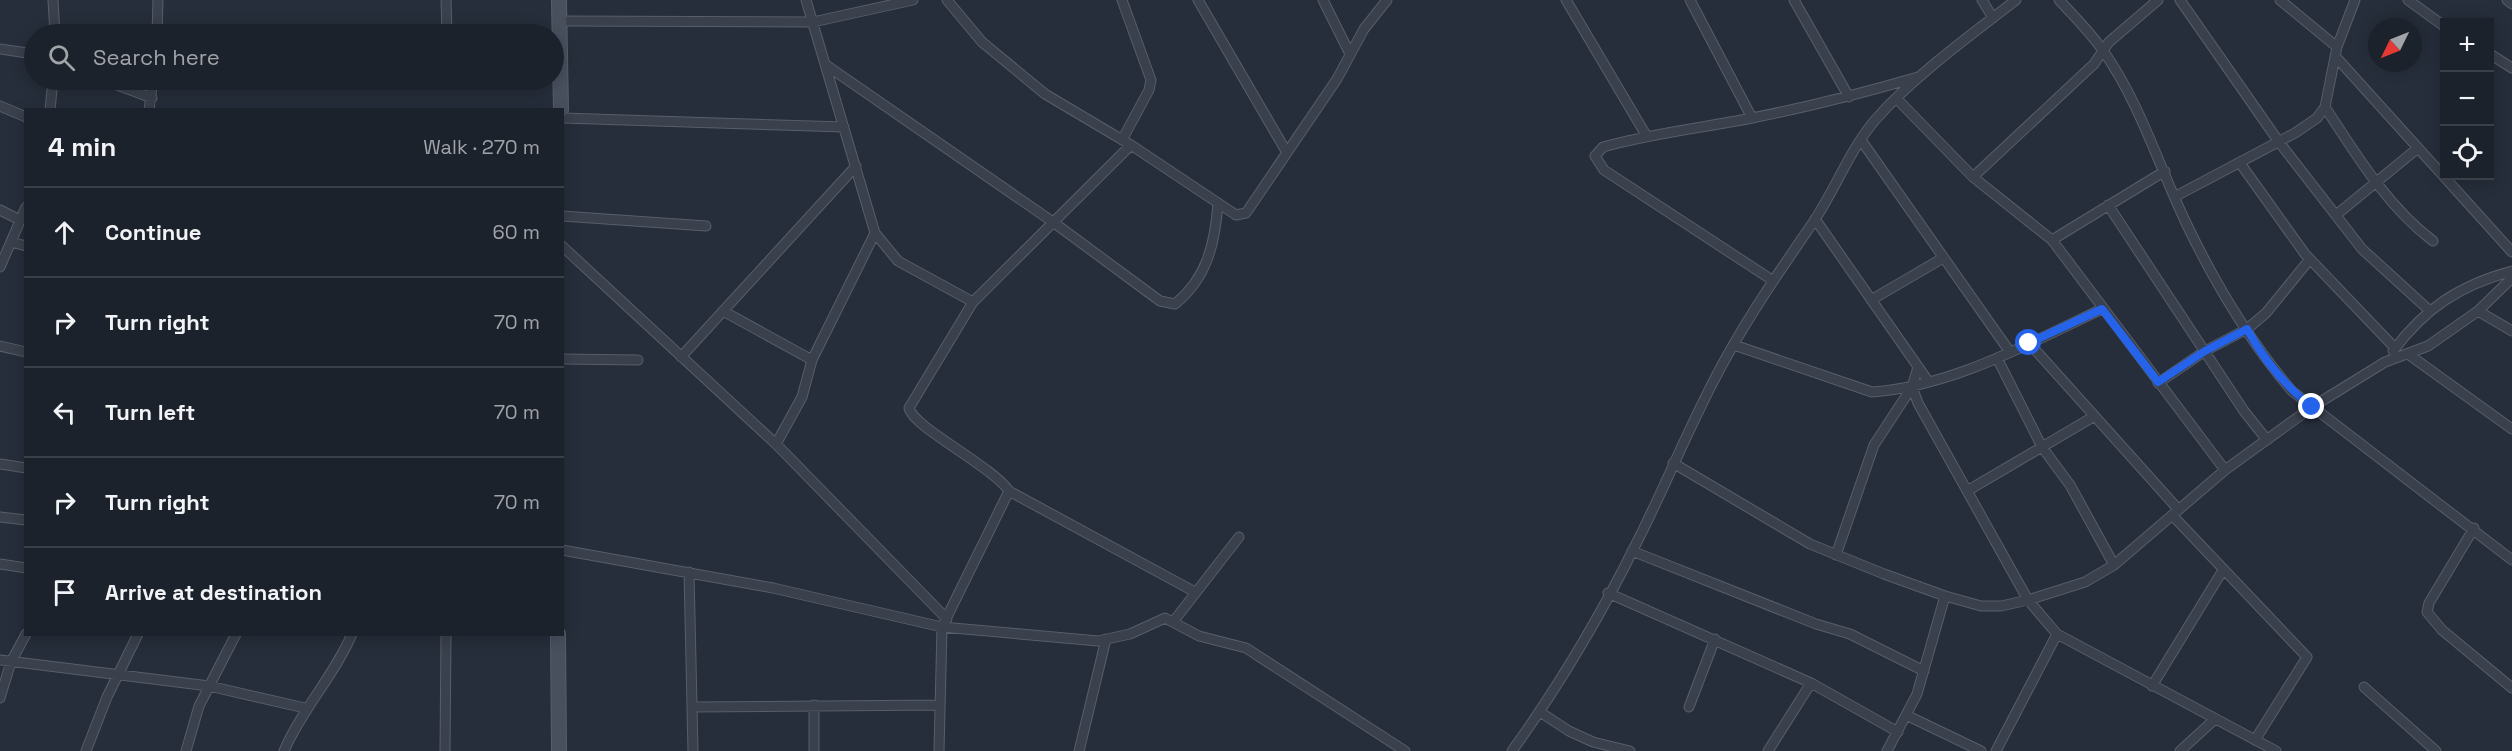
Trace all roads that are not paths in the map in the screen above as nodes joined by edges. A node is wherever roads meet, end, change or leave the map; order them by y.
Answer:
1 (54, 0) edge
2 (158, 0) edge
3 (446, 0) edge
4 (559, 0) edge
5 (806, 0) edge
6 (913, 0) edge
7 (947, 0) edge
8 (1122, 0) edge
9 (1198, 0) edge
10 (1323, 0) edge
11 (1387, 0) edge
12 (1566, 0) edge
13 (1690, 0) edge
14 (1794, 0) edge
15 (1982, 0) edge
16 (2016, 0) edge
17 (2158, 0) edge
18 (2180, 0) edge
19 (2280, 0) edge
20 (2355, 0) edge
21 (2408, 0) edge
22 (2506, 0) edge
23 (2065, 2) edge
24 (2512, 4) edge
25 (1993, 18) junction
26 (559, 21) junction
27 (813, 22) junction
28 (2440, 22) edge
29 (55, 24) edge
30 (157, 24) edge
31 (447, 24) edge
32 (559, 24) edge
33 (0, 49) edge
34 (2103, 50) junction
35 (2336, 52) junction
36 (24, 53) edge
37 (1350, 54) junction
38 (2494, 57) edge
39 (826, 65) junction
40 (2512, 68) edge
41 (1923, 76) junction
42 (52, 90) edge
43 (131, 90) edge
44 (152, 90) edge
45 (559, 90) edge
46 (1849, 97) junction
47 (152, 98) junction
48 (1897, 99) junction
49 (0, 106) edge
50 (2325, 107) junction
51 (50, 108) edge
52 (150, 108) edge
53 (561, 108) edge
54 (24, 116) edge
55 (564, 118) edge
56 (1752, 118) junction
57 (844, 127) junction
58 (1646, 135) junction
59 (1861, 140) junction
60 (1127, 142) junction
61 (2279, 142) junction
62 (2418, 148) junction
63 (1286, 151) junction
64 (2240, 163) junction
65 (856, 166) junction
66 (2165, 171) junction
67 (1973, 177) junction
68 (2375, 183) junction
69 (2176, 196) junction
70 (1218, 203) junction
71 (2109, 205) junction
72 (0, 210) edge
73 (24, 211) edge
74 (2336, 215) junction
75 (564, 216) edge
76 (1815, 219) junction
77 (20, 220) junction
78 (1053, 222) junction
79 (706, 226) dead end
80 (875, 233) junction
81 (2052, 240) junction
82 (11, 242) junction
83 (2433, 242) dead end
84 (24, 245) edge
85 (564, 248) edge
86 (2512, 252) edge
87 (1944, 258) junction
88 (2310, 259) junction
89 (0, 267) edge
90 (2512, 271) edge
91 (2512, 278) edge
92 (1772, 280) junction
93 (1871, 300) junction
94 (973, 302) junction
95 (2102, 309) junction
96 (723, 311) junction
97 (2478, 311) junction
98 (2430, 312) junction
99 (2247, 329) junction
100 (2512, 331) edge
101 (2029, 343) junction
102 (1734, 345) junction
103 (0, 346) edge
104 (2395, 348) junction
105 (2205, 351) junction
106 (24, 352) edge
107 (2010, 352) junction
108 (2408, 354) junction
109 (681, 357) junction
110 (1997, 358) junction
111 (564, 359) edge
112 (638, 360) dead end
113 (812, 360) junction
114 (2385, 362) junction
115 (1918, 367) junction
116 (1928, 381) junction
117 (2158, 382) junction
118 (1912, 387) junction
119 (2312, 407) junction
120 (2093, 417) junction
121 (2512, 429) edge
122 (2267, 440) junction
123 (776, 444) junction
124 (2042, 447) junction
125 (1673, 463) junction
126 (0, 465) edge
127 (24, 468) edge
128 (2225, 470) junction
129 (1009, 491) junction
130 (1967, 491) junction
131 (2175, 512) junction
132 (0, 517) edge
133 (24, 520) edge
134 (2474, 528) junction
135 (1239, 537) dead end
136 (564, 550) edge
137 (1632, 551) junction
138 (1836, 555) junction
139 (2512, 560) edge
140 (0, 564) edge
141 (2114, 565) junction
142 (24, 568) edge
143 (2223, 570) junction
144 (689, 572) junction
145 (1195, 592) junction
146 (1608, 593) junction
147 (1945, 596) junction
148 (2028, 600) junction
149 (1173, 622) junction
150 (944, 623) junction
151 (2057, 633) junction
152 (25, 636) edge
153 (137, 636) edge
154 (235, 636) edge
155 (351, 636) edge
156 (446, 636) edge
157 (558, 636) edge
158 (1106, 639) junction
159 (1715, 639) junction
160 (0, 660) edge
161 (11, 662) junction
162 (1924, 671) junction
163 (118, 675) junction
164 (1811, 683) junction
165 (209, 686) junction
166 (2152, 686) junction
167 (2364, 687) dead end
168 (2512, 688) edge
169 (0, 698) edge
170 (814, 705) junction
171 (940, 705) junction
172 (1689, 706) dead end
173 (692, 707) junction
174 (305, 708) junction
175 (1540, 712) junction
176 (1906, 715) junction
177 (2215, 719) junction
178 (1898, 732) junction
179 (2254, 740) junction
180 (86, 751) edge
181 (186, 751) edge
182 (284, 751) edge
183 (445, 751) edge
184 (559, 751) edge
185 (693, 751) edge
186 (814, 751) edge
187 (939, 751) edge
188 (1079, 751) edge
189 (1405, 751) edge
190 (1512, 751) edge
191 (1630, 751) edge
192 (1768, 751) edge
193 (1887, 751) edge
194 (1981, 751) edge
195 (1996, 751) edge
196 (2180, 751) edge
197 (2276, 751) edge
198 (2436, 751) edge

1 - 29 street
2 - 30 street
3 - 31 street
4 - 26 main road
5 - 27 street
6 - 27 street
7 - 60 street
8 - 60 street
9 - 63 street
10 - 37 street
11 - 37 street
12 - 58 street
13 - 56 street
14 - 46 street
15 - 25 street
16 - 25 street
17 - 34 street
18 - 61 street
19 - 35 street
20 - 35 street
21 - 28 street
22 - 24 street
23 - 34 street
25 - 41 street
26 - 27 street
26 - 32 main road
27 - 39 street
33 - 36 street
34 - 66 street
34 - 67 street
35 - 50 street
35 - 62 street
37 - 63 street
38 - 40 street
39 - 57 street
39 - 78 street
41 - 46 street
41 - 48 street
42 - 51 street
43 - 47 street
44 - 47 street
45 - 53 main road
46 - 56 street
47 - 52 street
48 - 59 street
48 - 67 street
49 - 54 street
50 - 61 street
50 - 68 street
55 - 57 street
56 - 58 street
57 - 65 street
58 - 92 street
59 - 76 street
59 - 87 street
60 - 70 street
60 - 78 street
61 - 64 street
61 - 74 street
62 - 68 street
62 - 86 street
63 - 70 street
64 - 69 street
64 - 88 street
65 - 80 street
65 - 96 street
66 - 69 street
66 - 71 street
67 - 81 street
68 - 74 street
68 - 83 street
69 - 99 street
70 - 78 street
71 - 81 street
71 - 105 street
72 - 77 street
73 - 77 street
74 - 98 street
75 - 79 street
76 - 92 street
76 - 93 street
77 - 82 street
78 - 94 street
80 - 94 street
80 - 113 street
81 - 95 street
82 - 84 street
82 - 89 street
85 - 109 street
87 - 93 street
87 - 107 street
88 - 99 street
88 - 104 street
90 - 98 street
91 - 97 street
92 - 102 street
93 - 115 street
94 - 129 street
95 - 101 street
95 - 117 street
96 - 109 street
96 - 113 street
97 - 100 street
97 - 108 street
98 - 104 street
99 - 105 street
99 - 119 street
101 - 107 street
101 - 120 street
102 - 118 street
102 - 125 street
103 - 106 street
104 - 114 street
105 - 117 street
105 - 122 street
107 - 110 street
108 - 114 street
108 - 121 street
109 - 123 street
110 - 116 street
110 - 124 street
111 - 112 street
113 - 123 street
114 - 119 street
115 - 116 street
115 - 118 street
116 - 118 street
117 - 128 street
118 - 130 street
118 - 138 street
119 - 122 street
119 - 134 street
120 - 124 street
120 - 131 street
122 - 128 street
123 - 150 street
124 - 130 street
124 - 141 street
125 - 137 street
125 - 138 street
126 - 127 street
128 - 131 street
129 - 145 street
129 - 150 street
130 - 148 street
131 - 141 street
131 - 143 street
132 - 133 street
134 - 139 street
134 - 168 street
135 - 145 street
136 - 144 street
137 - 146 street
137 - 162 street
138 - 147 street
140 - 142 street
141 - 148 street
143 - 166 street
143 - 179 street
144 - 150 street
144 - 173 street
145 - 149 street
146 - 159 street
146 - 175 street
147 - 148 street
147 - 162 street
148 - 151 street
149 - 158 street
149 - 189 street
150 - 158 street
150 - 171 street
151 - 166 street
151 - 195 street
152 - 161 street
153 - 163 street
154 - 165 street
155 - 174 street
156 - 183 street
157 - 184 main road
158 - 188 street
159 - 164 street
159 - 172 street
160 - 161 street
161 - 163 street
161 - 169 street
162 - 176 street
163 - 165 street
163 - 180 street
164 - 178 street
164 - 192 street
165 - 174 street
165 - 181 street
166 - 177 street
167 - 198 street
170 - 171 street
170 - 173 street
170 - 186 street
171 - 187 street
173 - 185 street
174 - 182 street
175 - 190 street
175 - 191 street
176 - 178 street
176 - 194 street
177 - 179 street
177 - 196 street
178 - 193 street
179 - 197 street

